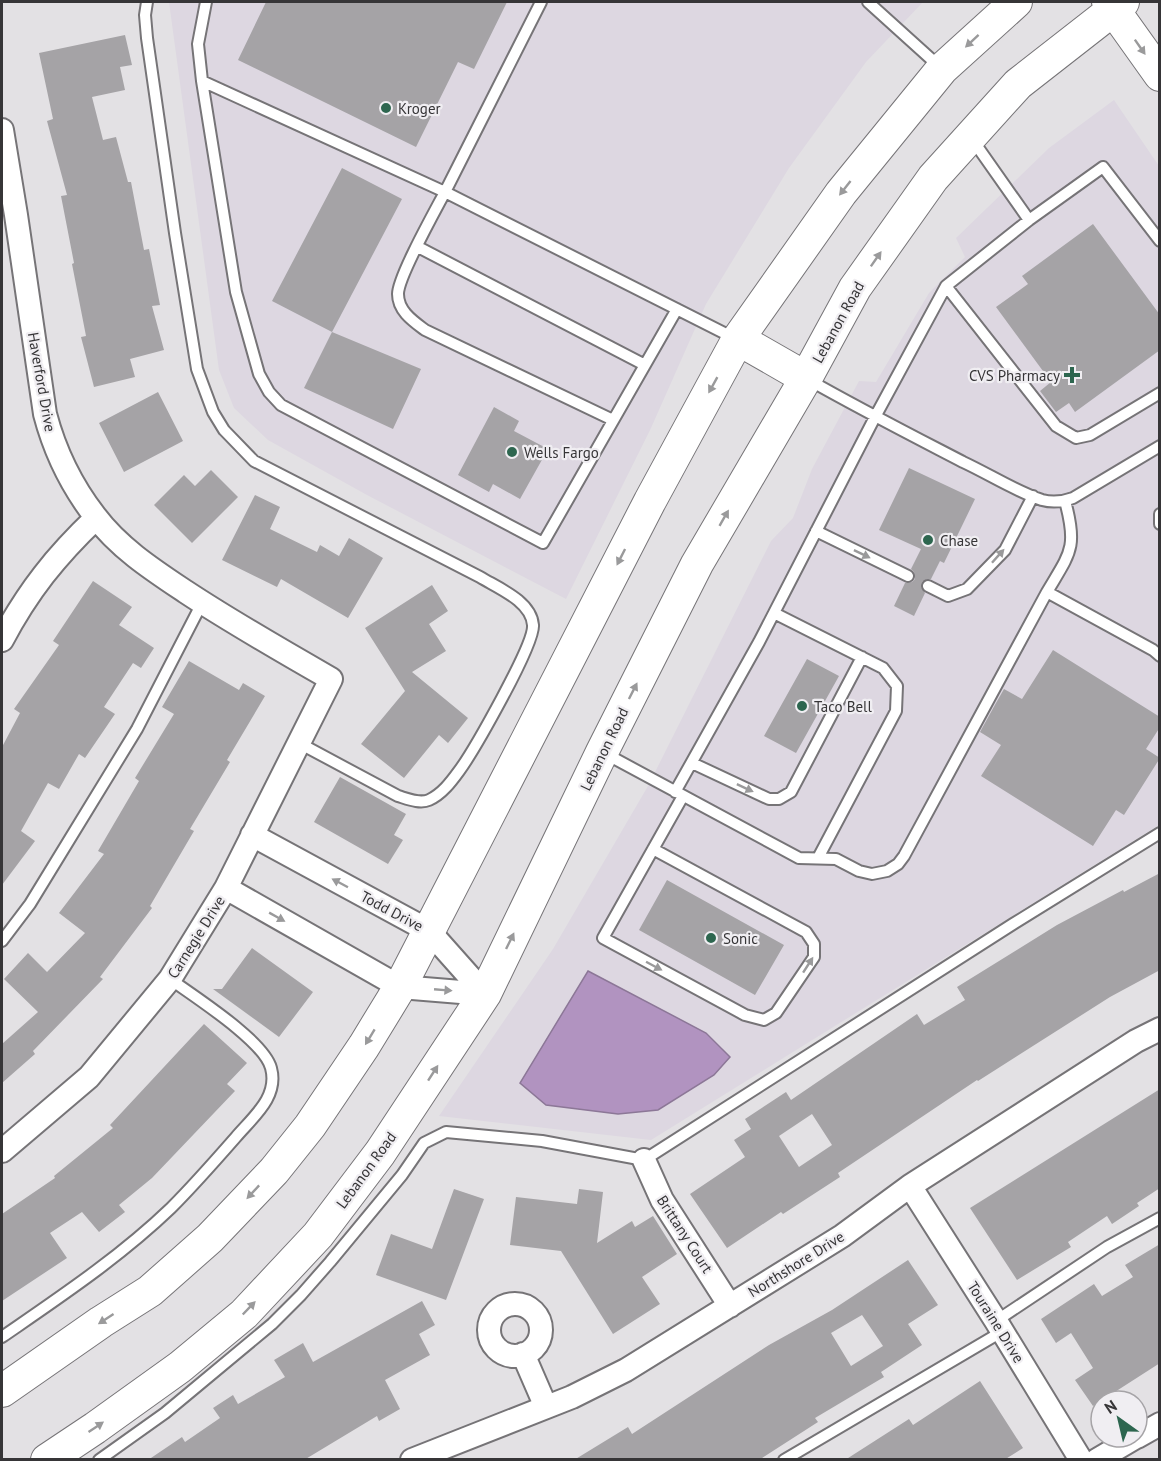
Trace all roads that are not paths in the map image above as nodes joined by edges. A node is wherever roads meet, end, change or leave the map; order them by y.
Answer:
1 (147, 2) edge
2 (206, 2) edge
3 (541, 2) edge
4 (868, 2) edge
5 (1016, 2) edge
6 (1115, 4) edge
7 (942, 69) junction
8 (1160, 75) edge
9 (202, 81) junction
10 (2, 130) edge
11 (970, 136) junction
12 (445, 192) junction
13 (9, 216) edge
14 (1029, 220) junction
15 (1160, 241) edge
16 (418, 247) junction
17 (946, 286) junction
18 (677, 309) junction
19 (738, 339) junction
20 (645, 365) junction
21 (806, 378) junction
22 (1160, 393) edge
23 (875, 417) junction
24 (613, 420) junction
25 (1160, 446) edge
26 (1033, 496) junction
27 (1065, 501) junction
28 (1160, 514) edge
29 (96, 518) junction
30 (1160, 524) edge
31 (816, 531) junction
32 (908, 576) dead end
33 (928, 586) dead end
34 (1047, 592) junction
35 (202, 603) junction
36 (774, 613) junction
37 (2, 640) edge
38 (1160, 656) edge
39 (862, 657) junction
40 (331, 679) joint
41 (299, 743) junction
42 (602, 752) junction
43 (692, 763) junction
44 (679, 794) junction
45 (1160, 833) edge
46 (252, 835) junction
47 (653, 849) junction
48 (818, 858) junction
49 (226, 888) junction
50 (429, 931) junction
51 (2, 941) edge
52 (170, 979) junction
53 (400, 987) junction
54 (485, 994) junction
55 (1160, 1029) edge
56 (2, 1151) edge
57 (644, 1160) junction
58 (910, 1186) junction
59 (1160, 1218) edge
60 (730, 1306) junction
61 (1000, 1326) junction
62 (2, 1337) edge
63 (523, 1354) dead end
64 (2, 1391) edge
65 (546, 1407) junction
66 (1116, 1449) edge
67 (47, 1460) edge
68 (99, 1460) edge
69 (412, 1460) edge
70 (784, 1460) edge
71 (1081, 1460) edge
72 (1096, 1460) edge

1 - 41 lane
2 - 9 lane
3 - 12 lane
4 - 7 lane
5 -> 7 main road
6 -> 8 main road
6 - 11 main road, Lebanon Road
7 -> 19 main road
9 - 12 lane
9 - 24 lane
10 - 13 street, Haverford Drive
11 - 14 lane
21 -> 11 main road, Lebanon Road
12 - 16 lane
12 - 18 lane
13 - 29 street, Haverford Drive
14 - 15 lane
14 - 17 lane
16 - 20 lane
16 - 24 lane
17 - 22 lane
17 - 23 lane
18 - 19 lane
18 - 20 lane
19 - 21 main road
19 -> 50 main road
20 - 24 lane
21 - 23 lane
42 -> 21 main road, Lebanon Road
23 - 26 lane
23 - 31 lane
25 - 27 lane
26 - 27 lane
33 -> 26 lane
27 - 34 lane
28 - 30 lane
29 - 35 street, Haverford Drive
29 - 37 street
31 -> 32 lane
31 - 36 lane
34 - 38 lane
34 - 48 lane
35 - 40 street, Haverford Drive
35 - 51 lane
36 - 39 lane
36 - 43 lane
43 -> 39 lane
39 - 48 lane
40 - 41 street, Carnegie Drive
41 - 46 street, Carnegie Drive
42 - 44 lane
54 -> 42 main road, Lebanon Road
43 - 44 lane
44 - 47 lane
44 - 48 lane
45 - 57 lane
46 - 49 street, Carnegie Drive
50 -> 46 street, Todd Drive
47 -> 47 lane
49 - 52 street, Carnegie Drive
49 -> 53 street
50 - 53 main road
50 - 54 street, Todd Drive
52 - 56 street, Carnegie Drive
52 - 62 lane
53 -> 54 street
53 -> 64 main road
67 -> 54 main road, Lebanon Road
55 - 58 street, Northshore Drive
57 - 60 street, Brittany Court
57 - 68 lane
58 - 60 street, Northshore Drive
58 - 61 street, Touraine Drive
59 - 61 lane
60 - 65 street, Northshore Drive
61 - 70 lane
61 - 71 street, Touraine Drive
63 - 65 street
65 - 69 street, Northshore Drive
66 - 72 street

